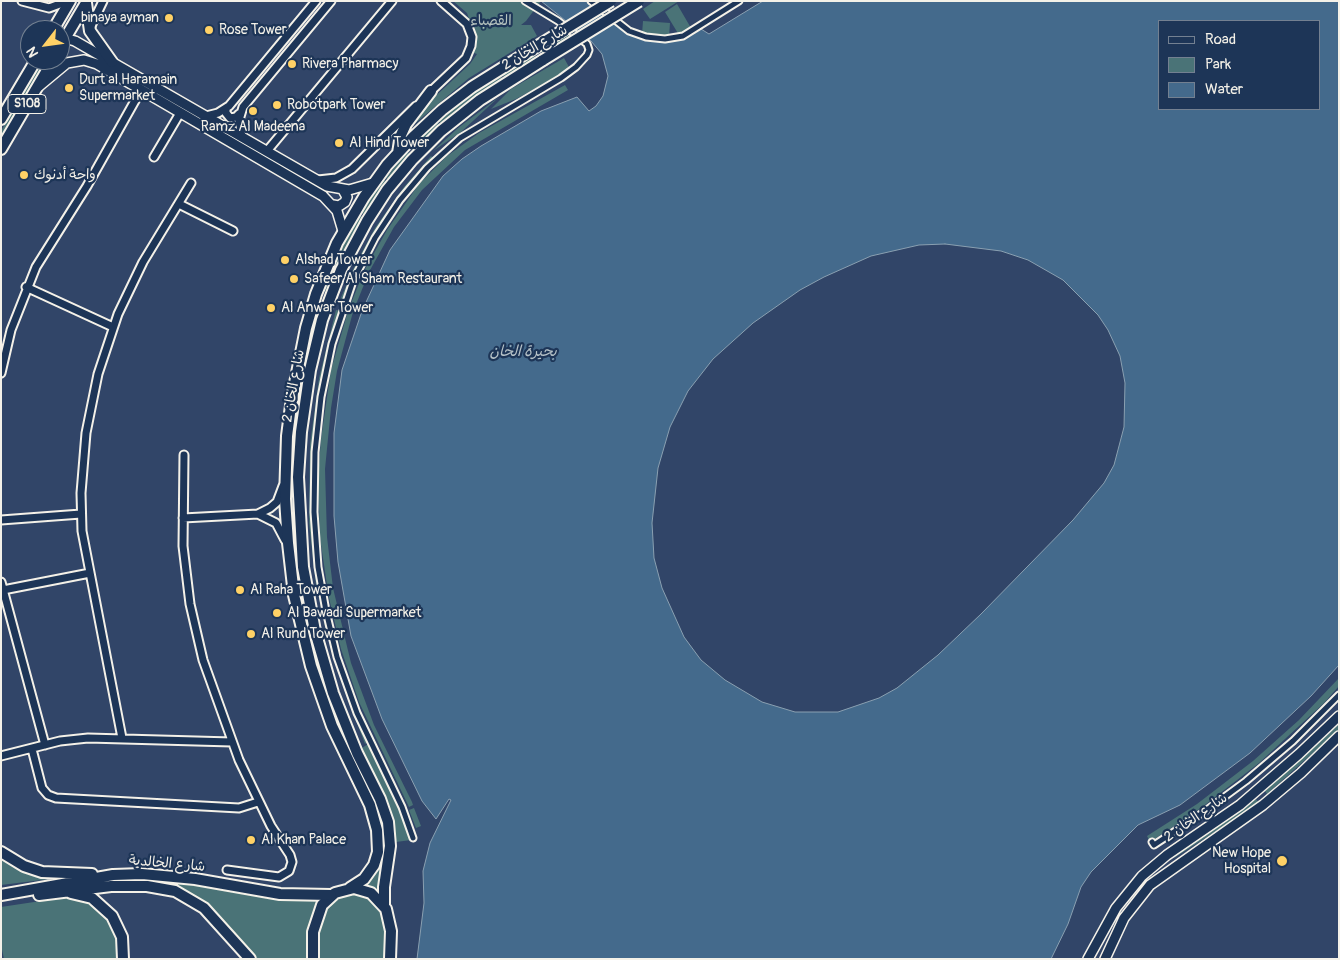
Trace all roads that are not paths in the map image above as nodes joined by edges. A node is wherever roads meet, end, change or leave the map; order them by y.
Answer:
1 (69, 1) edge
2 (103, 1) edge
3 (316, 1) edge
4 (331, 1) edge
5 (392, 1) edge
6 (441, 1) edge
7 (525, 1) edge
8 (591, 1) edge
9 (611, 1) edge
10 (639, 1) edge
11 (740, 1) edge
12 (25, 2) edge
13 (87, 2) edge
14 (59, 20) edge
15 (70, 27) edge
16 (90, 31) junction
17 (70, 41) edge
18 (112, 62) junction
19 (30, 70) edge
20 (47, 70) edge
21 (36, 88) junction
22 (141, 90) junction
23 (431, 91) junction
24 (226, 108) junction
25 (180, 113) junction
26 (239, 114) junction
27 (206, 116) junction
28 (1, 119) edge
29 (242, 137) junction
30 (1, 149) edge
31 (267, 151) junction
32 (398, 153) junction
33 (154, 157) dead end
34 (318, 180) junction
35 (191, 183) dead end
36 (374, 183) junction
37 (344, 190) junction
38 (179, 204) junction
39 (333, 206) junction
40 (233, 231) dead end
41 (343, 232) junction
42 (26, 287) junction
43 (113, 327) junction
44 (1, 373) edge
45 (184, 454) dead end
46 (285, 480) junction
47 (81, 514) junction
48 (258, 514) junction
49 (183, 518) junction
50 (1, 520) edge
51 (288, 543) junction
52 (90, 573) junction
53 (2, 586) edge
54 (1339, 695) edge
55 (1339, 716) edge
56 (1339, 736) edge
57 (122, 738) junction
58 (232, 742) junction
59 (45, 745) junction
60 (32, 749) junction
61 (1, 756) edge
62 (258, 802) junction
63 (413, 838) dead end
64 (1152, 842) dead end
65 (1, 852) edge
66 (1167, 855) junction
67 (1174, 866) junction
68 (1150, 869) junction
69 (227, 870) dead end
70 (113, 875) junction
71 (1158, 878) junction
72 (350, 888) junction
73 (63, 891) junction
74 (331, 895) junction
75 (6, 898) edge
76 (384, 905) junction
77 (123, 959) edge
78 (250, 959) edge
79 (313, 959) edge
80 (390, 959) edge
81 (1088, 959) edge
82 (1105, 959) edge

1 - 12 street
1 - 14 main road
2 - 16 street
3 - 24 street
4 - 26 street
5 - 31 street
6 - 23 street
7 - 63 street
8 - 11 street
9 - 32 main road, شارع الخان 2, bridge
10 - 76 main road, شارع الخان 2, bridge
13 - 15 main road
13 - 16 main road
16 - 18 main road
17 - 18 street
18 - 27 street
19 - 28 main road, S108
20 - 21 main road, S108
21 - 22 street
21 - 30 main road, S108
22 - 25 street
22 - 42 street
23 - 32 main road
23 - 34 street
24 - 26 street
24 - 27 street
25 - 33 street
25 - 39 street
26 - 29 street
27 - 29 street
29 - 31 street
31 - 34 street
32 - 36 main road, شارع الخان 2
34 - 37 street
35 - 38 street
36 - 37 street
36 - 41 main road, شارع الخان 2
37 - 39 street
38 - 40 street
38 - 43 street
39 - 41 street
41 - 46 main road, شارع الخان 2
42 - 43 street
42 - 44 street
43 - 47 street
45 - 49 street
46 - 48 street
46 - 51 main road, شارع الخان 2
47 - 50 street
47 - 52 street
48 - 49 street
48 - 51 street
49 - 58 street
51 - 72 main road, شارع الخان 2
52 - 53 street
52 - 57 street
53 - 59 street
54 - 64 street
55 - 66 street, شارع الخان 2
56 - 67 street, شارع الخان 2
57 - 58 street
57 - 59 street
58 - 62 street
59 - 60 street
60 - 61 street
60 - 62 street
62 - 69 street
65 - 70 main road
66 - 67 street
66 - 68 street, شارع الخان 2
67 - 71 street, شارع الخان 2
68 - 71 street
68 - 81 street, شارع الخان 2
70 - 74 main road, شارع الخالدية
70 - 75 main road, شارع الخالدية
71 - 82 street, شارع الخان 2
72 - 74 main road, شارع الخالدية
72 - 76 main road
73 - 75 main road, شارع الخالدية
73 - 77 main road
73 - 78 main road, شارع الخالدية
74 - 79 main road
76 - 80 main road, شارع الخان 2

